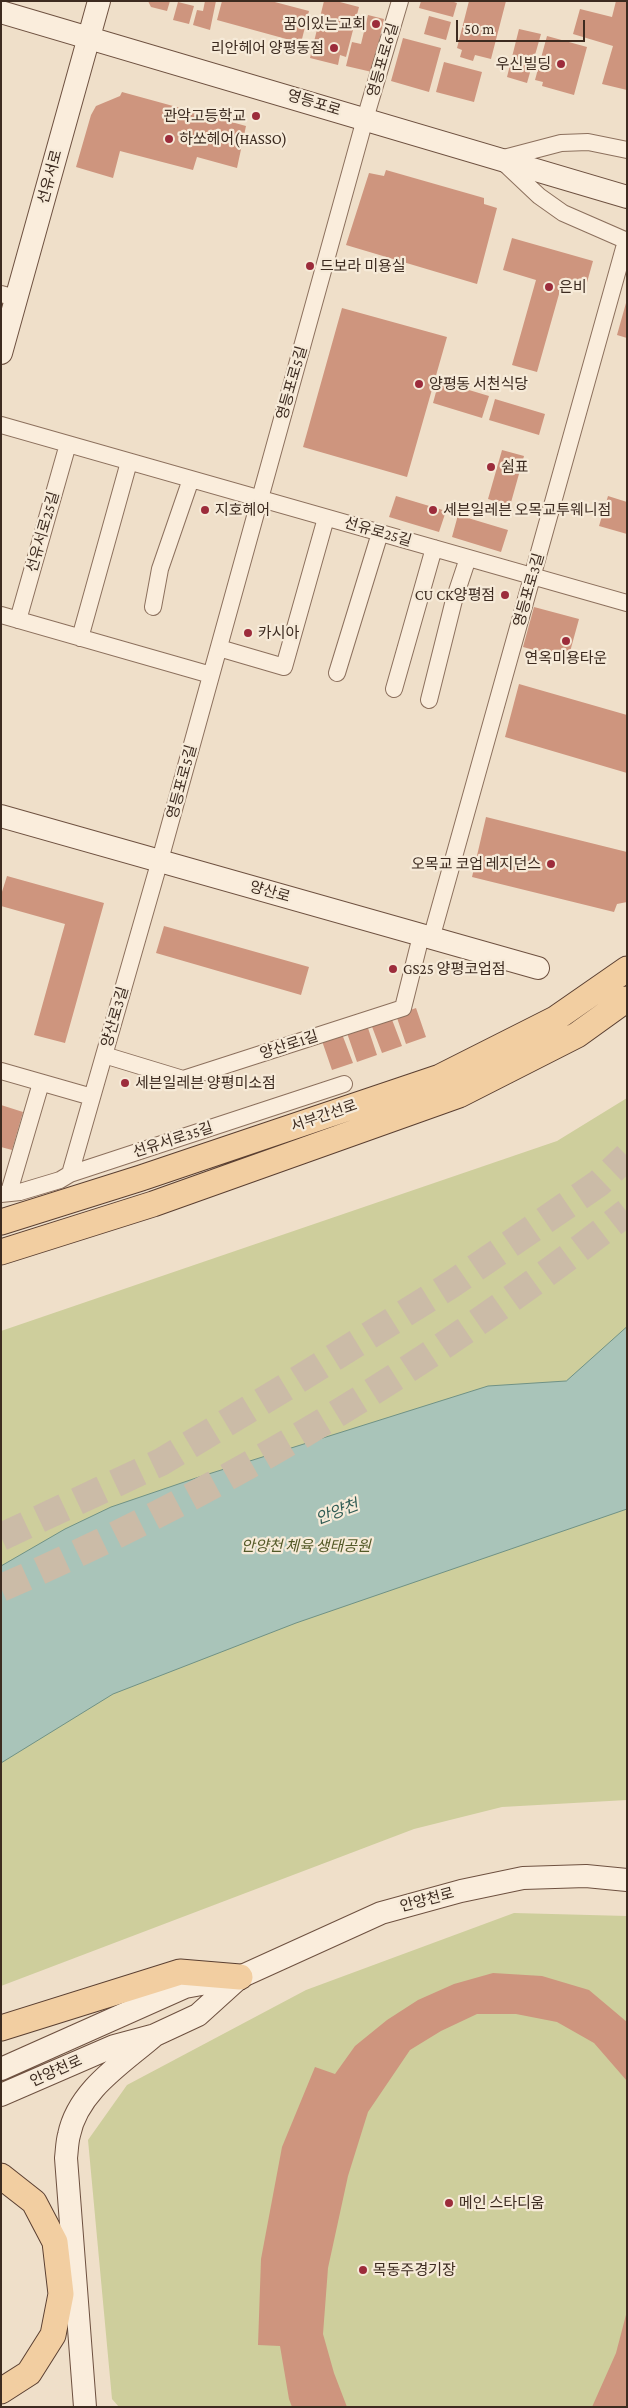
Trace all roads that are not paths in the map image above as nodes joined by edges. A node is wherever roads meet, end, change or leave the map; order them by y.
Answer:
1 (99, 1) edge
2 (400, 1) edge
3 (1, 12) edge
4 (89, 36) junction
5 (365, 119) junction
6 (627, 150) edge
7 (500, 159) junction
8 (627, 197) edge
9 (627, 241) edge
10 (9, 296) edge
11 (1, 353) edge
12 (1, 425) edge
13 (68, 444) junction
14 (129, 462) junction
15 (191, 479) junction
16 (260, 499) junction
17 (326, 518) junction
18 (380, 533) junction
19 (434, 548) junction
20 (468, 558) junction
21 (533, 577) junction
22 (627, 603) edge
23 (153, 608) dead end
24 (1, 615) edge
25 (18, 620) junction
26 (80, 638) junction
27 (219, 648) junction
28 (337, 673) dead end
29 (211, 675) junction
30 (394, 689) dead end
31 (429, 700) dead end
32 (1, 816) edge
33 (160, 860) junction
34 (426, 938) junction
35 (538, 968) dead end
36 (627, 969) edge
37 (627, 999) edge
38 (104, 1055) junction
39 (1, 1071) edge
40 (41, 1083) junction
41 (344, 1084) dead end
42 (92, 1097) junction
43 (70, 1174) junction
44 (5, 1193) edge
45 (1, 1222) edge
46 (1, 1252) edge
47 (627, 1880) edge
48 (240, 1977) junction
49 (1, 2028) edge
50 (155, 2035) junction
51 (1, 2069) edge
52 (1, 2095) edge
53 (1, 2176) edge
54 (1, 2391) edge
55 (85, 2407) edge

1 - 4 main road, 선유서로
2 - 5 street, 영등포로6길
3 - 4 main road, 영등포로
4 - 5 main road, 영등포로
4 - 10 main road, 선유서로
5 - 7 main road, 영등포로
5 - 16 street, 영등포로5길
6 - 7 street
7 - 8 main road, 영등포로
7 - 9 street
9 - 21 street, 영등포로3길
10 - 11 main road, 선유서로
12 - 13 street, 선유로25길
13 - 14 street, 선유로25길
13 - 25 street, 선유서로25길
14 - 15 street, 선유로25길
14 - 26 street
15 - 16 street, 선유로25길
15 - 23 street
16 - 17 street, 선유로25길
16 - 27 street, 영등포로5길
17 - 18 street, 선유로25길
17 - 27 street
18 - 19 street, 선유로25길
18 - 28 street
19 - 20 street, 선유로25길
19 - 30 street
20 - 21 street, 선유로25길
20 - 31 street
21 - 22 street, 선유로25길
21 - 34 street, 영등포로3길
24 - 25 street
25 - 26 street
26 - 29 street
27 - 29 street, 영등포로5길
29 - 33 street, 영등포로5길
32 - 33 main road, 양산로
33 - 34 main road, 양산로
33 - 38 street, 양산로3길
34 - 35 main road, 양산로
34 - 38 street, 양산로1길
36 - 45 main road, 서부간선로
37 - 46 main road, 서부간선로
38 - 42 street, 양산로3길
39 - 40 street
40 - 42 street
40 - 44 street
41 - 43 street, 선유서로35길
42 - 43 street, 양산로3길
43 - 44 street, 선유서로35길
47 - 48 main road, 안양천로
48 - 49 main road
48 - 50 main road, 안양천로
48 - 51 main road, 안양천로
50 - 52 main road, 안양천로
50 - 55 main road
53 - 54 main road

